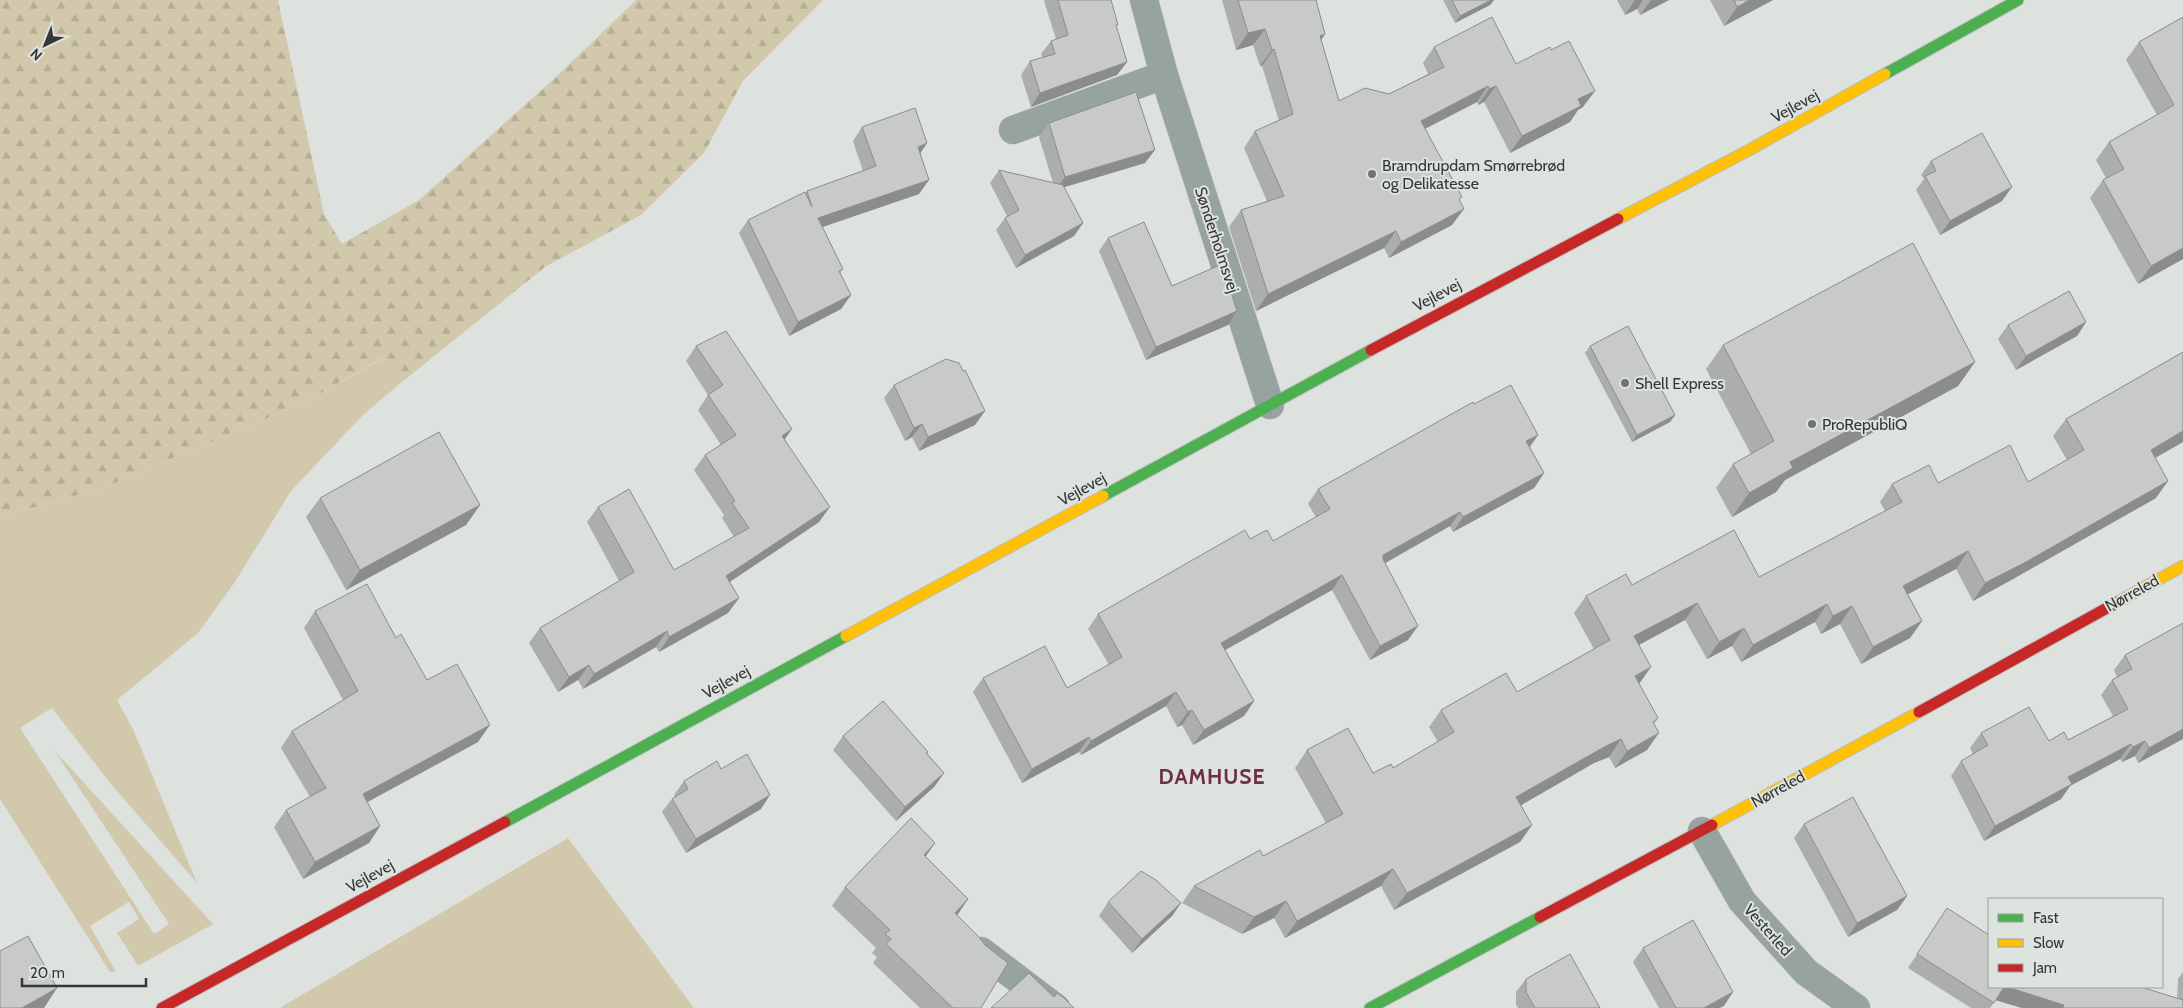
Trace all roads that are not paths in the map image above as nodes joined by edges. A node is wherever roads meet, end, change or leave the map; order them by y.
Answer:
1 (1144, 0) edge
2 (2018, 0) edge
3 (1164, 75) junction
4 (1013, 130) dead end
5 (1270, 404) junction
6 (2183, 566) edge
7 (1702, 831) junction
8 (981, 951) edge
9 (162, 1008) edge
10 (1056, 1008) edge
11 (1370, 1008) edge
12 (1856, 1008) edge

1 - 3 street, Sønderholmsvej
2 - 5 street, Vejlevej
3 - 4 street
3 - 5 street, Sønderholmsvej
5 - 9 street, Vejlevej
6 - 7 street, Nørreled
7 - 11 street, Nørreled
7 - 12 street, Vesterled
8 - 10 street

